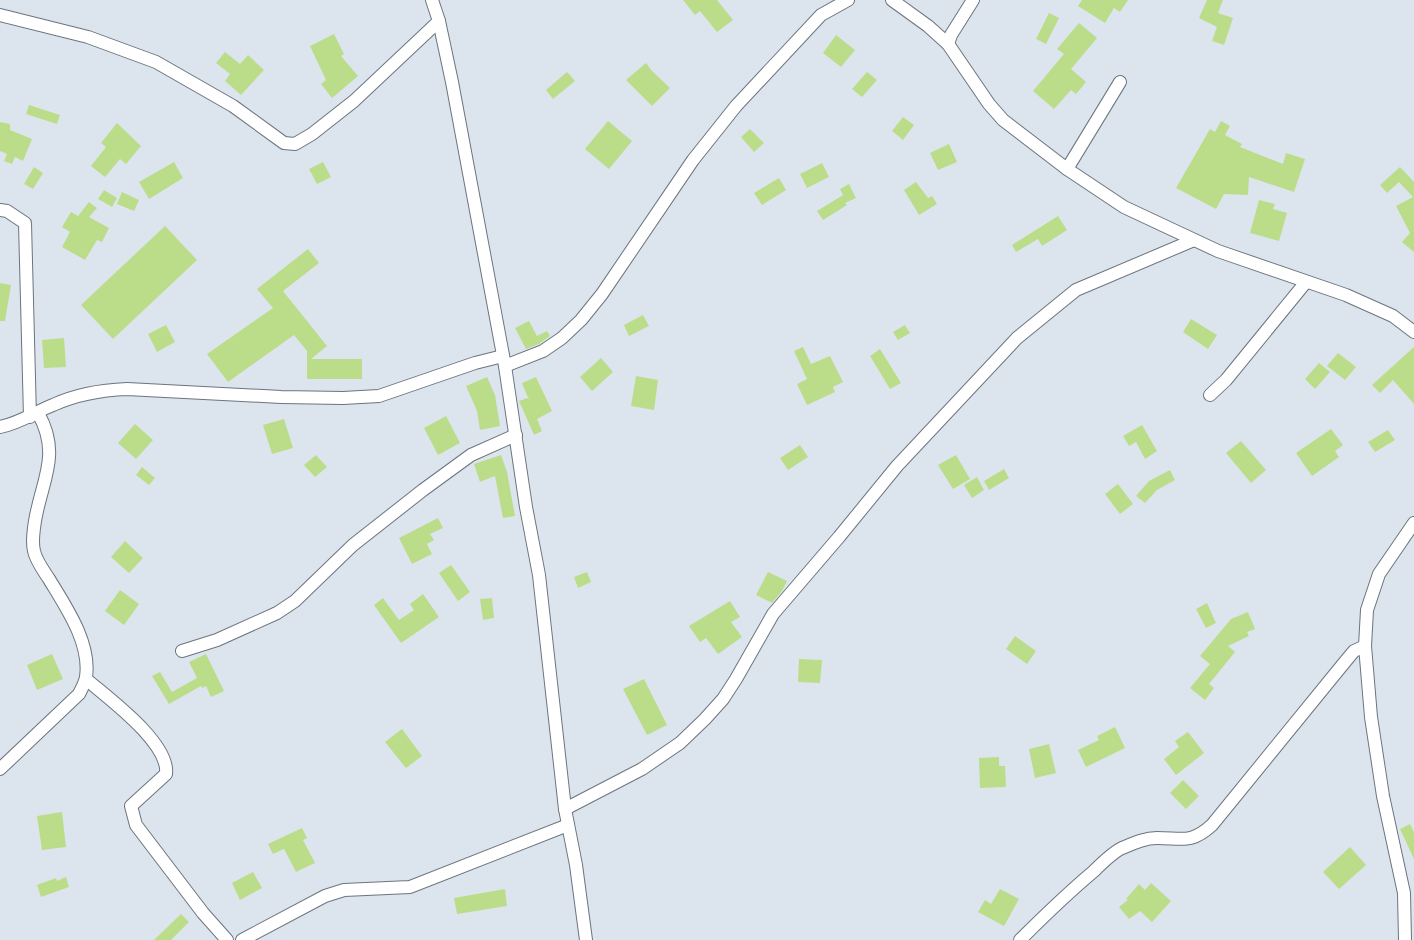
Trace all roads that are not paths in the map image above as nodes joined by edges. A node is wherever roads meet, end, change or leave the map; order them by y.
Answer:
1 (432, 0) edge
2 (848, 0) edge
3 (892, 0) edge
4 (973, 0) edge
5 (0, 15) edge
6 (439, 21) junction
7 (948, 44) junction
8 (1120, 82) dead end
9 (1067, 169) junction
10 (0, 210) edge
11 (1166, 228) junction
12 (1194, 240) junction
13 (1166, 251) junction
14 (1306, 282) junction
15 (1414, 332) edge
16 (504, 361) junction
17 (1210, 395) dead end
18 (34, 415) junction
19 (0, 427) edge
20 (516, 435) junction
21 (1414, 524) edge
22 (1365, 646) junction
23 (182, 651) dead end
24 (86, 679) junction
25 (0, 769) edge
26 (565, 809) junction
27 (568, 825) junction
28 (227, 940) edge
29 (242, 940) edge
30 (586, 940) edge
31 (1020, 940) edge
32 (1405, 940) edge

1 - 6 street
2 - 16 street
3 - 7 street
4 - 7 street
5 - 6 street
6 - 16 street
7 - 9 street
8 - 9 street
9 - 11 street
10 - 18 street
11 - 12 street
11 - 13 street
12 - 13 street
12 - 14 street
13 - 26 street
14 - 15 street
14 - 17 street
16 - 18 street
16 - 20 street
18 - 19 street
18 - 24 street
20 - 23 street
20 - 26 street
21 - 22 street
22 - 31 street
22 - 32 street
24 - 25 street
24 - 28 street
26 - 27 street
27 - 29 street
27 - 30 street

